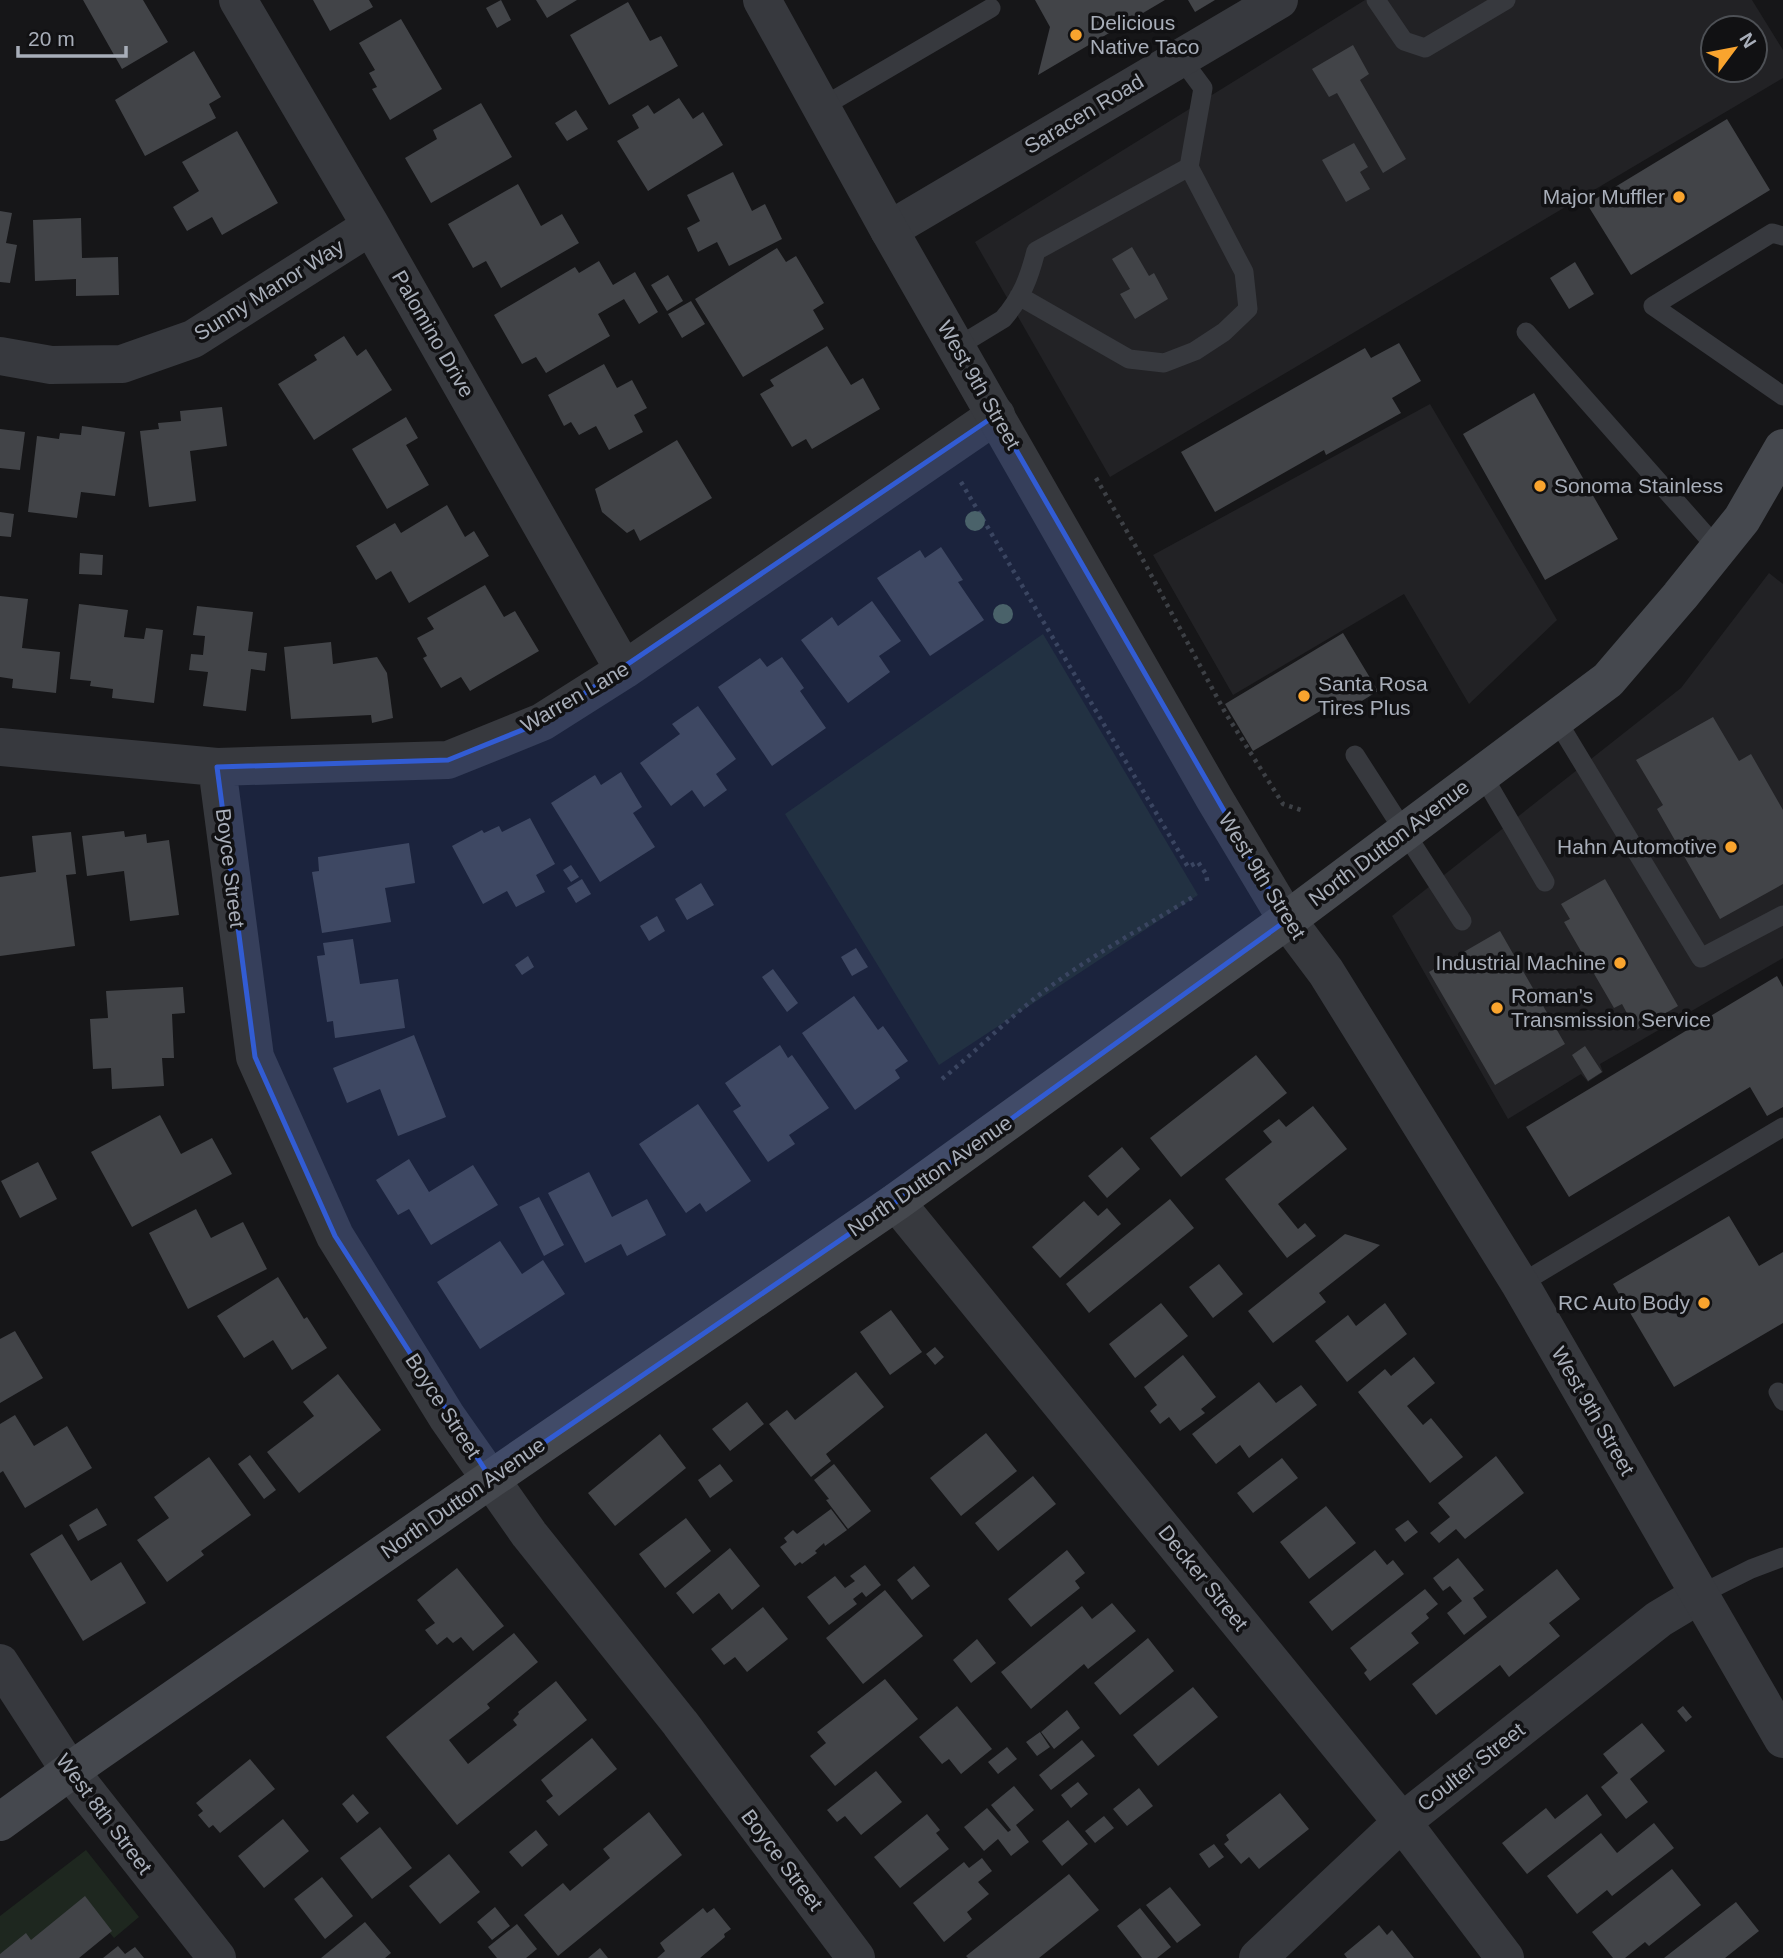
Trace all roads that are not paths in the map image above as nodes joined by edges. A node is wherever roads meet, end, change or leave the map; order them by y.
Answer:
1 (238, 0) edge
2 (762, 0) edge
3 (1377, 0) edge
4 (1506, 0) edge
5 (1273, 1) edge
6 (991, 8) dead end
7 (1180, 57) junction
8 (821, 107) junction
9 (1189, 167) junction
10 (371, 226) junction
11 (889, 230) junction
12 (1783, 236) edge
13 (1018, 296) junction
14 (1526, 332) dead end
15 (957, 347) junction
16 (0, 356) edge
17 (1783, 396) edge
18 (996, 415) junction
19 (1783, 448) edge
20 (1718, 550) junction
21 (624, 670) junction
22 (1556, 719) junction
23 (0, 747) edge
24 (1355, 755) dead end
25 (217, 767) junction
26 (1482, 774) junction
27 (1404, 832) junction
28 (1545, 882) dead end
29 (1783, 915) edge
30 (1287, 920) junction
31 (1462, 921) dead end
32 (1783, 1126) edge
33 (896, 1202) junction
34 (1520, 1284) junction
35 (491, 1479) junction
36 (1783, 1557) edge
37 (1699, 1595) junction
38 (0, 1663) edge
39 (1783, 1739) edge
40 (70, 1771) junction
41 (0, 1822) edge
42 (1402, 1822) junction
43 (216, 1958) edge
44 (856, 1958) edge
45 (1258, 1958) edge
46 (1505, 1958) edge

1 - 10 street, Palomino Drive
2 - 8 street, West 9th Street
3 - 4 lane
5 - 7 street, Saracen Road
6 - 8 lane
7 - 9 lane
7 - 11 street, Saracen Road
8 - 11 street, West 9th Street
9 - 13 lane
9 - 13 lane
10 - 16 street, Sunny Manor Way
10 - 21 street, Palomino Drive
11 - 15 street, West 9th Street
12 - 17 lane
13 - 15 lane
14 - 20 lane
15 - 18 street, West 9th Street
18 - 21 street, Warren Lane
18 - 30 street, West 9th Street
19 - 20 main road, North Dutton Avenue
20 - 22 main road, North Dutton Avenue
21 - 25 street, Warren Lane
22 - 26 main road, North Dutton Avenue
22 - 29 lane
23 - 25 street, Warren Lane
24 - 27 lane
25 - 35 street, Boyce Street
26 - 27 main road, North Dutton Avenue
26 - 28 lane
27 - 30 main road, North Dutton Avenue
27 - 31 lane
30 - 33 main road, North Dutton Avenue
30 - 34 street, West 9th Street
32 - 34 lane
33 - 35 main road, North Dutton Avenue
33 - 42 street, Decker Street
34 - 37 street, West 9th Street
35 - 40 main road, North Dutton Avenue
35 - 44 street, Boyce Street
36 - 37 lane
37 - 39 street, West 9th Street
37 - 42 street, Coulter Street
38 - 40 street, West 8th Street
40 - 41 main road, North Dutton Avenue
40 - 43 street, West 8th Street
42 - 45 street, Coulter Street
42 - 46 street, Decker Street

